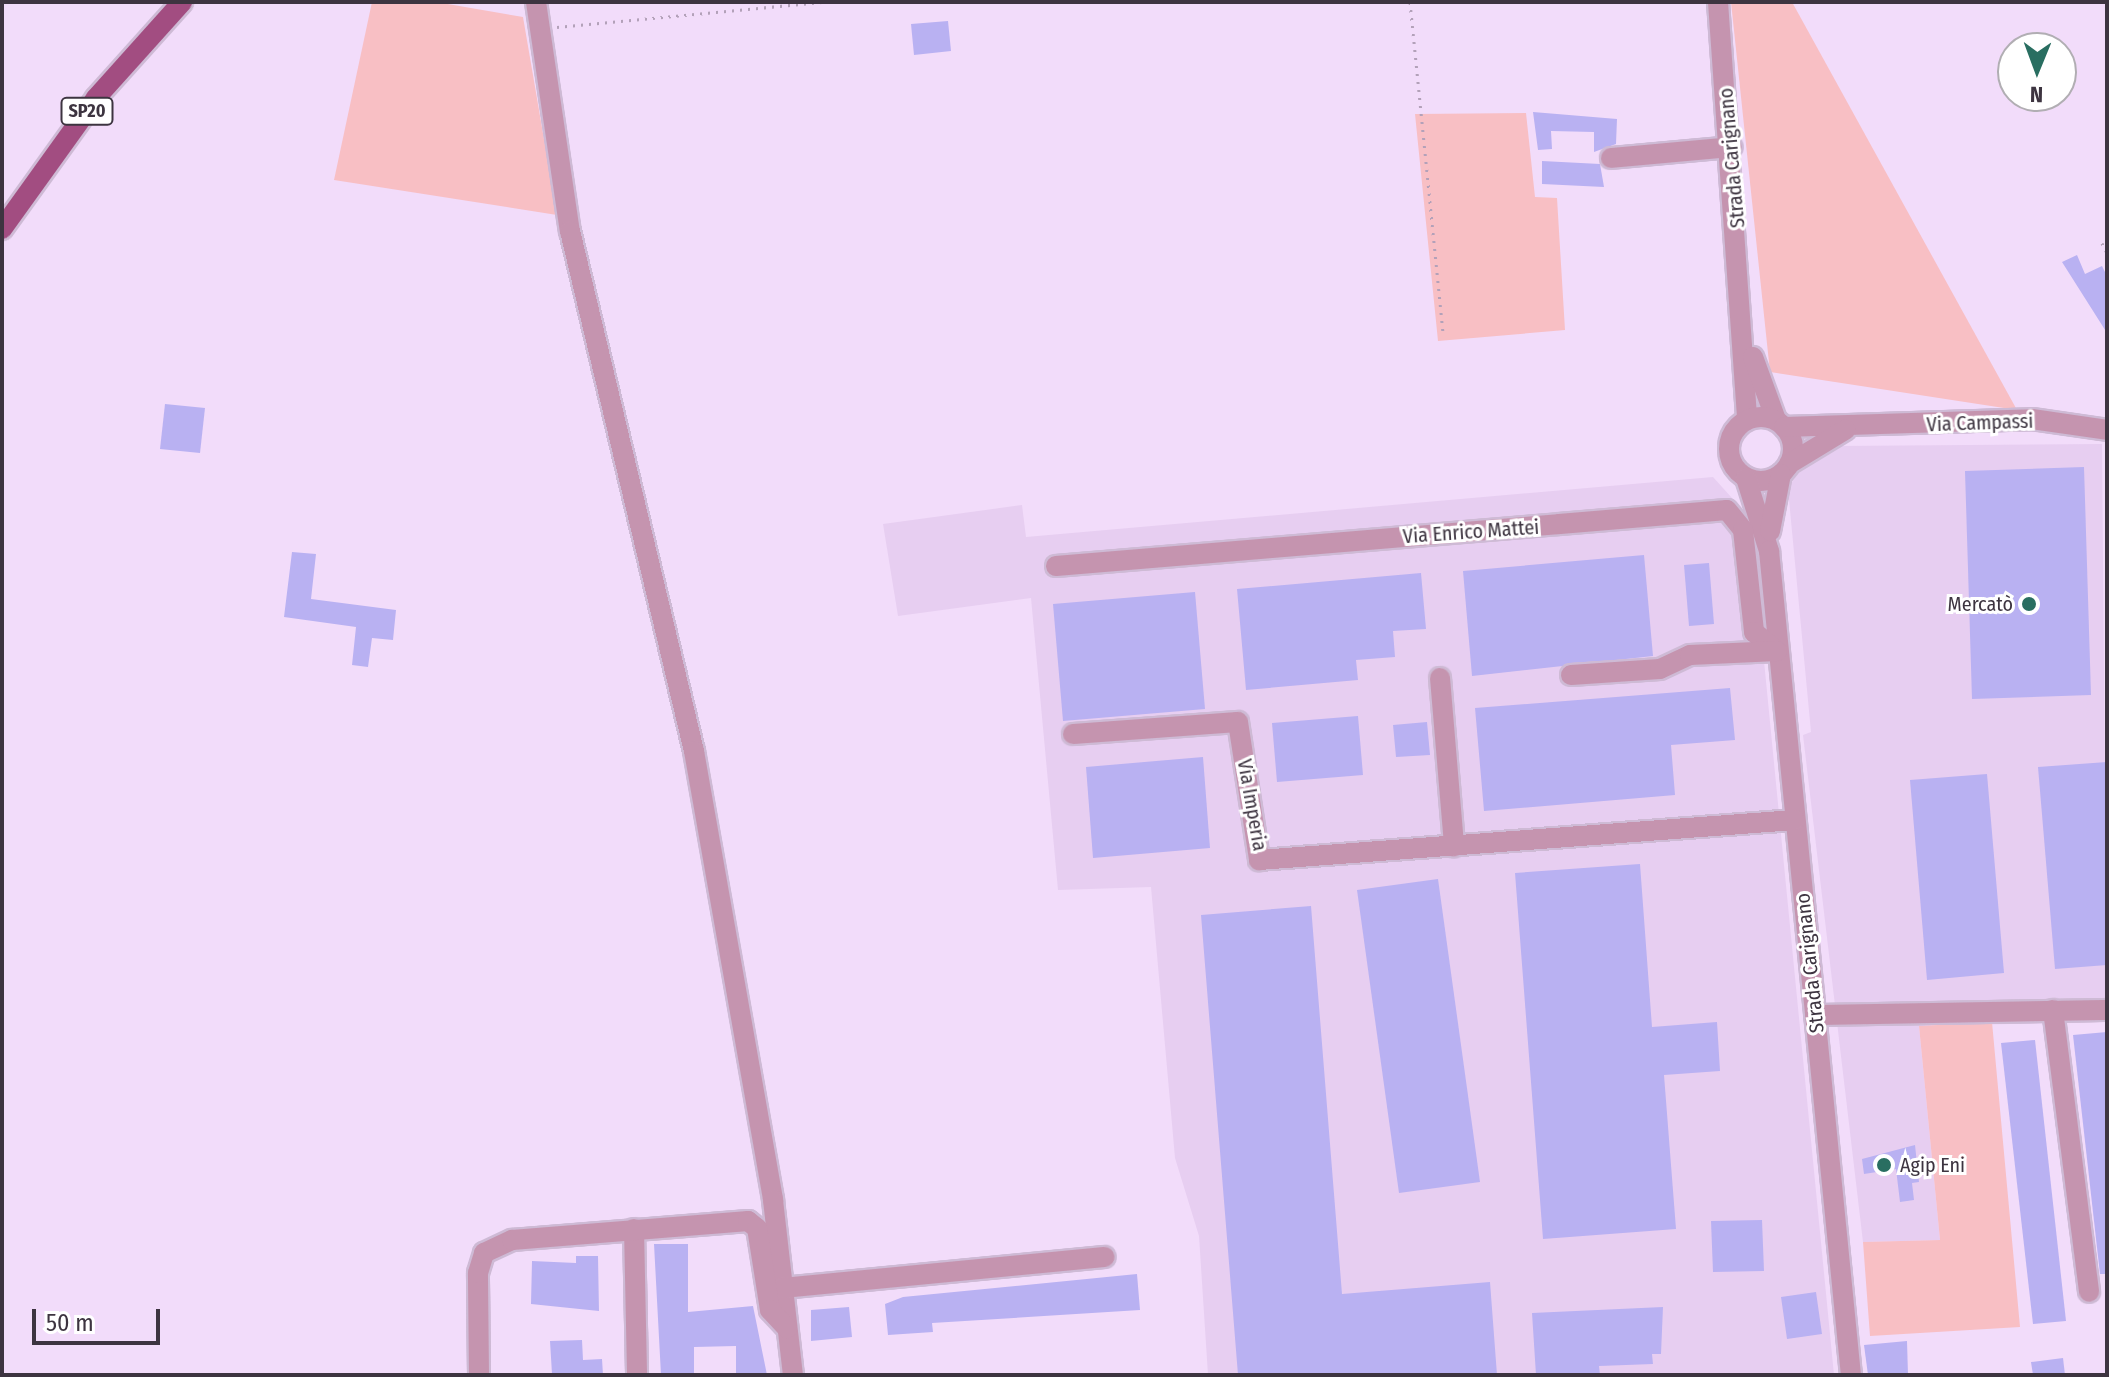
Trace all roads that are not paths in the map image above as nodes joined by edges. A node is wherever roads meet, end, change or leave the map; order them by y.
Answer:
1 (182, 2) edge
2 (536, 2) edge
3 (1718, 2) edge
4 (1731, 147) junction
5 (1611, 158) dead end
6 (2, 229) edge
7 (1744, 314) junction
8 (1747, 420) junction
9 (1780, 424) junction
10 (1853, 428) junction
11 (2107, 430) edge
12 (1785, 469) junction
13 (1746, 478) junction
14 (1769, 551) junction
15 (1056, 566) dead end
16 (1777, 651) junction
17 (1571, 675) dead end
18 (1440, 678) dead end
19 (1073, 734) dead end
20 (1795, 820) junction
21 (1454, 846) junction
22 (2053, 1010) junction
23 (2107, 1010) edge
24 (1815, 1015) junction
25 (634, 1229) junction
26 (1105, 1257) dead end
27 (782, 1288) junction
28 (2089, 1292) dead end
29 (787, 1328) junction
30 (479, 1375) edge
31 (637, 1375) edge
32 (793, 1375) edge
33 (1851, 1375) edge

1 - 6 main road, SP20
2 - 27 street
3 - 4 street, Strada Carignano
4 - 5 street
4 - 7 street, Strada Carignano
7 - 8 street, Strada Carignano
7 - 9 street, Strada Carignano
8 - 9 street, Via Campassi
8 - 13 street, Strada Carignano
9 - 10 street, Via Campassi
9 - 12 street, Strada Carignano
10 - 11 street, Via Campassi
10 - 12 street, Via Campassi
12 - 13 street
12 - 14 street, Strada Carignano
13 - 14 street, Strada Carignano
14 - 16 street, Strada Carignano
15 - 16 street, Via Enrico Mattei
16 - 17 street
16 - 20 street, Strada Carignano
18 - 21 street
19 - 21 street, Via Imperia
20 - 21 street, Via Imperia
20 - 24 street, Strada Carignano
22 - 23 street
22 - 24 street
22 - 28 street
24 - 33 street, Strada Carignano
25 - 29 street
25 - 30 street
25 - 31 street
26 - 27 street
27 - 29 street
29 - 32 street

